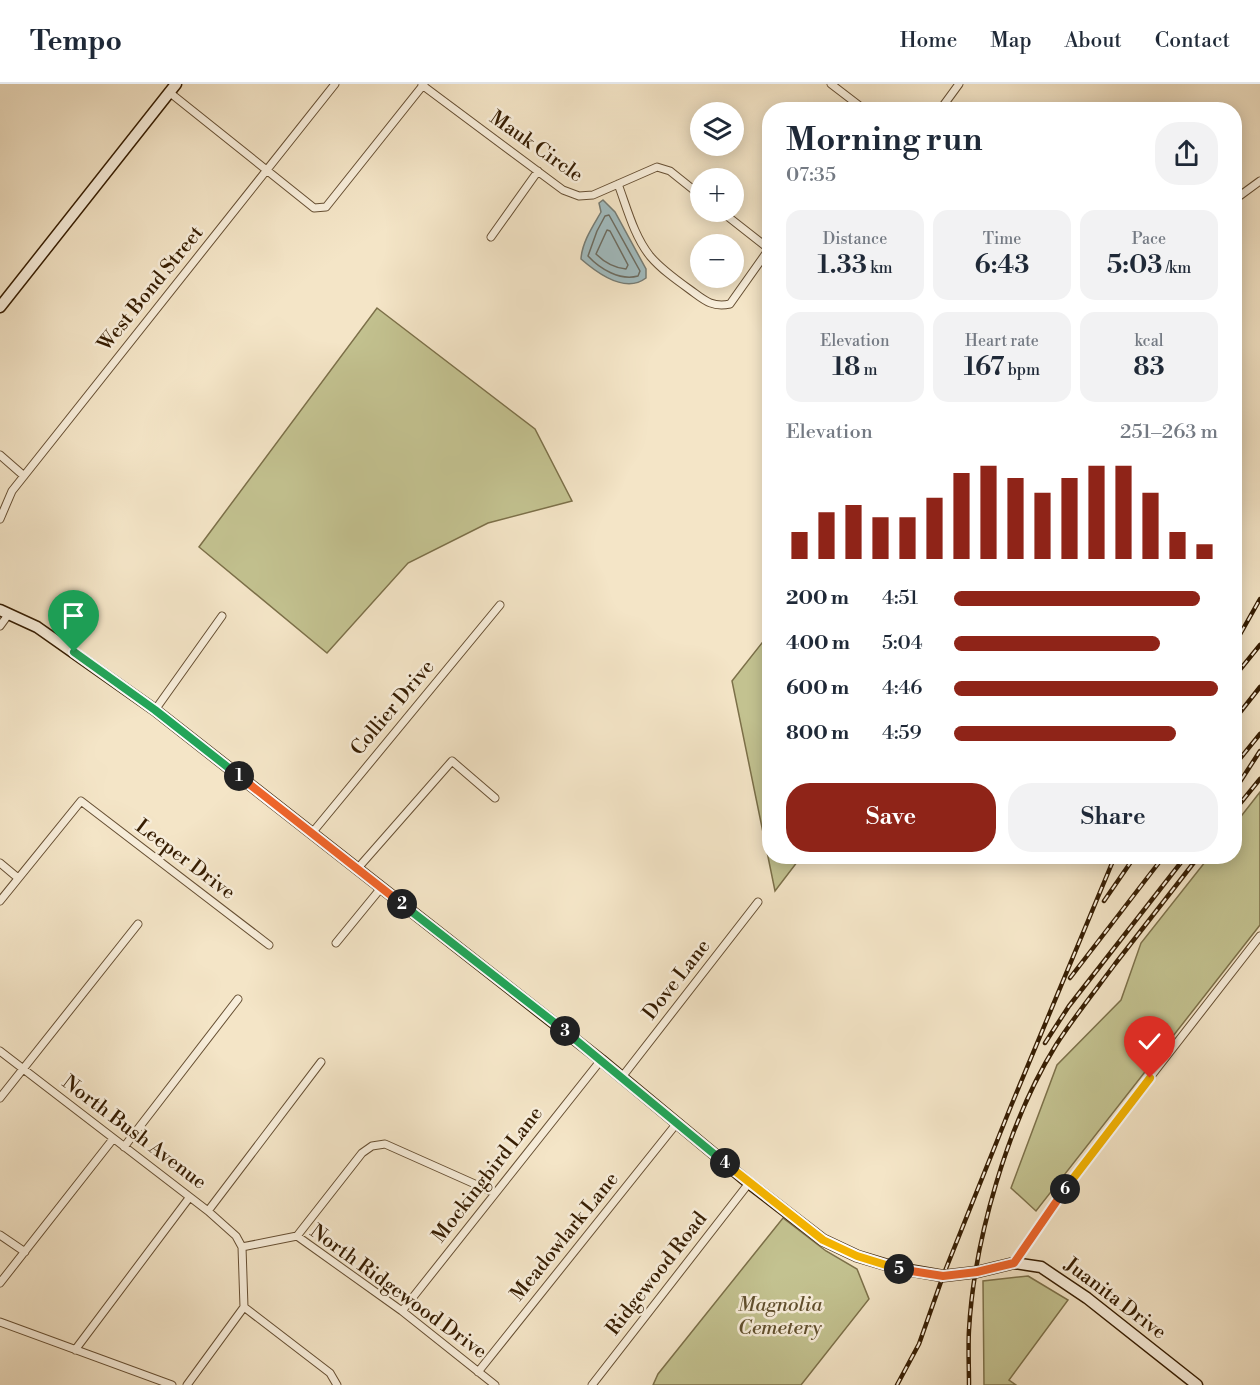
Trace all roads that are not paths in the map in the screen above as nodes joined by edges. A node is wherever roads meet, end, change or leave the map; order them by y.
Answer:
1 (335, 84) edge
2 (831, 84) edge
3 (960, 84) edge
4 (423, 85) edge
5 (173, 88) edge
6 (855, 102) edge
7 (946, 102) edge
8 (267, 170) junction
9 (538, 171) junction
10 (1260, 181) edge
11 (618, 184) junction
12 (690, 187) edge
13 (1242, 194) edge
14 (735, 222) edge
15 (491, 237) dead end
16 (762, 243) edge
17 (762, 260) edge
18 (0, 307) edge
19 (0, 455) edge
20 (24, 476) junction
21 (0, 519) edge
22 (500, 605) dead end
23 (4, 612) edge
24 (222, 616) dead end
25 (0, 626) edge
26 (155, 710) junction
27 (495, 798) dead end
28 (312, 833) junction
29 (0, 863) edge
30 (358, 868) junction
31 (18, 878) junction
32 (381, 888) junction
33 (0, 901) edge
34 (758, 902) dead end
35 (138, 924) dead end
36 (1260, 936) edge
37 (336, 944) dead end
38 (270, 945) dead end
39 (238, 999) dead end
40 (0, 1051) edge
41 (601, 1060) junction
42 (321, 1062) dead end
43 (22, 1069) junction
44 (622, 1077) junction
45 (0, 1098) edge
46 (677, 1123) junction
47 (113, 1139) junction
48 (124, 1147) junction
49 (749, 1183) junction
50 (495, 1193) junction
51 (189, 1197) junction
52 (208, 1211) junction
53 (0, 1235) edge
54 (297, 1236) junction
55 (242, 1247) junction
56 (25, 1252) junction
57 (1014, 1263) junction
58 (0, 1283) edge
59 (244, 1307) junction
60 (402, 1311) junction
61 (0, 1322) edge
62 (75, 1350) junction
63 (478, 1372) junction
64 (172, 1385) edge
65 (188, 1385) edge
66 (337, 1385) edge
67 (495, 1385) edge
68 (592, 1385) edge
69 (1197, 1385) edge

1 - 8 street, West Bond Street
2 - 6 street
3 - 7 street
4 - 8 street
4 - 9 street, Mauk Circle
5 - 8 street
5 - 18 street
8 - 20 street, West Bond Street
9 - 11 street, Mauk Circle
9 - 15 street
10 - 13 street
11 - 12 street, Mauk Circle
11 - 17 street
14 - 16 street
19 - 20 street
20 - 21 street, West Bond Street
22 - 28 street, Collier Drive
23 - 25 street
23 - 26 street, Juanita Drive
24 - 26 street
26 - 28 street, Juanita Drive
27 - 30 street
28 - 30 street, Juanita Drive
29 - 31 street
30 - 32 street, Juanita Drive
31 - 33 street
31 - 38 street, Leeper Drive
32 - 37 street
32 - 41 street, Juanita Drive
34 - 44 street, Dove Lane
35 - 43 street
36 - 57 street
39 - 48 street
40 - 43 street, North Bush Avenue
41 - 44 street, Juanita Drive
41 - 50 street, Mockingbird Lane
42 - 52 street
43 - 45 street
43 - 47 street, North Bush Avenue
44 - 46 street, Juanita Drive
46 - 49 street, Juanita Drive
46 - 63 street, Meadowlark Lane
47 - 48 street, North Bush Avenue
47 - 56 street
48 - 51 street, North Bush Avenue
49 - 57 street, Juanita Drive
49 - 68 street, Ridgewood Road
50 - 54 street
50 - 60 street, Mockingbird Lane
51 - 52 street, North Bush Avenue
51 - 62 street
52 - 55 street, North Bush Avenue
53 - 56 street
54 - 55 street, North Ridgewood Drive
54 - 60 street, North Ridgewood Drive
55 - 59 street
56 - 58 street
57 - 69 street, Juanita Drive
59 - 65 street
59 - 66 street
60 - 63 street, North Ridgewood Drive
61 - 62 street
62 - 64 street
63 - 67 street, North Ridgewood Drive

